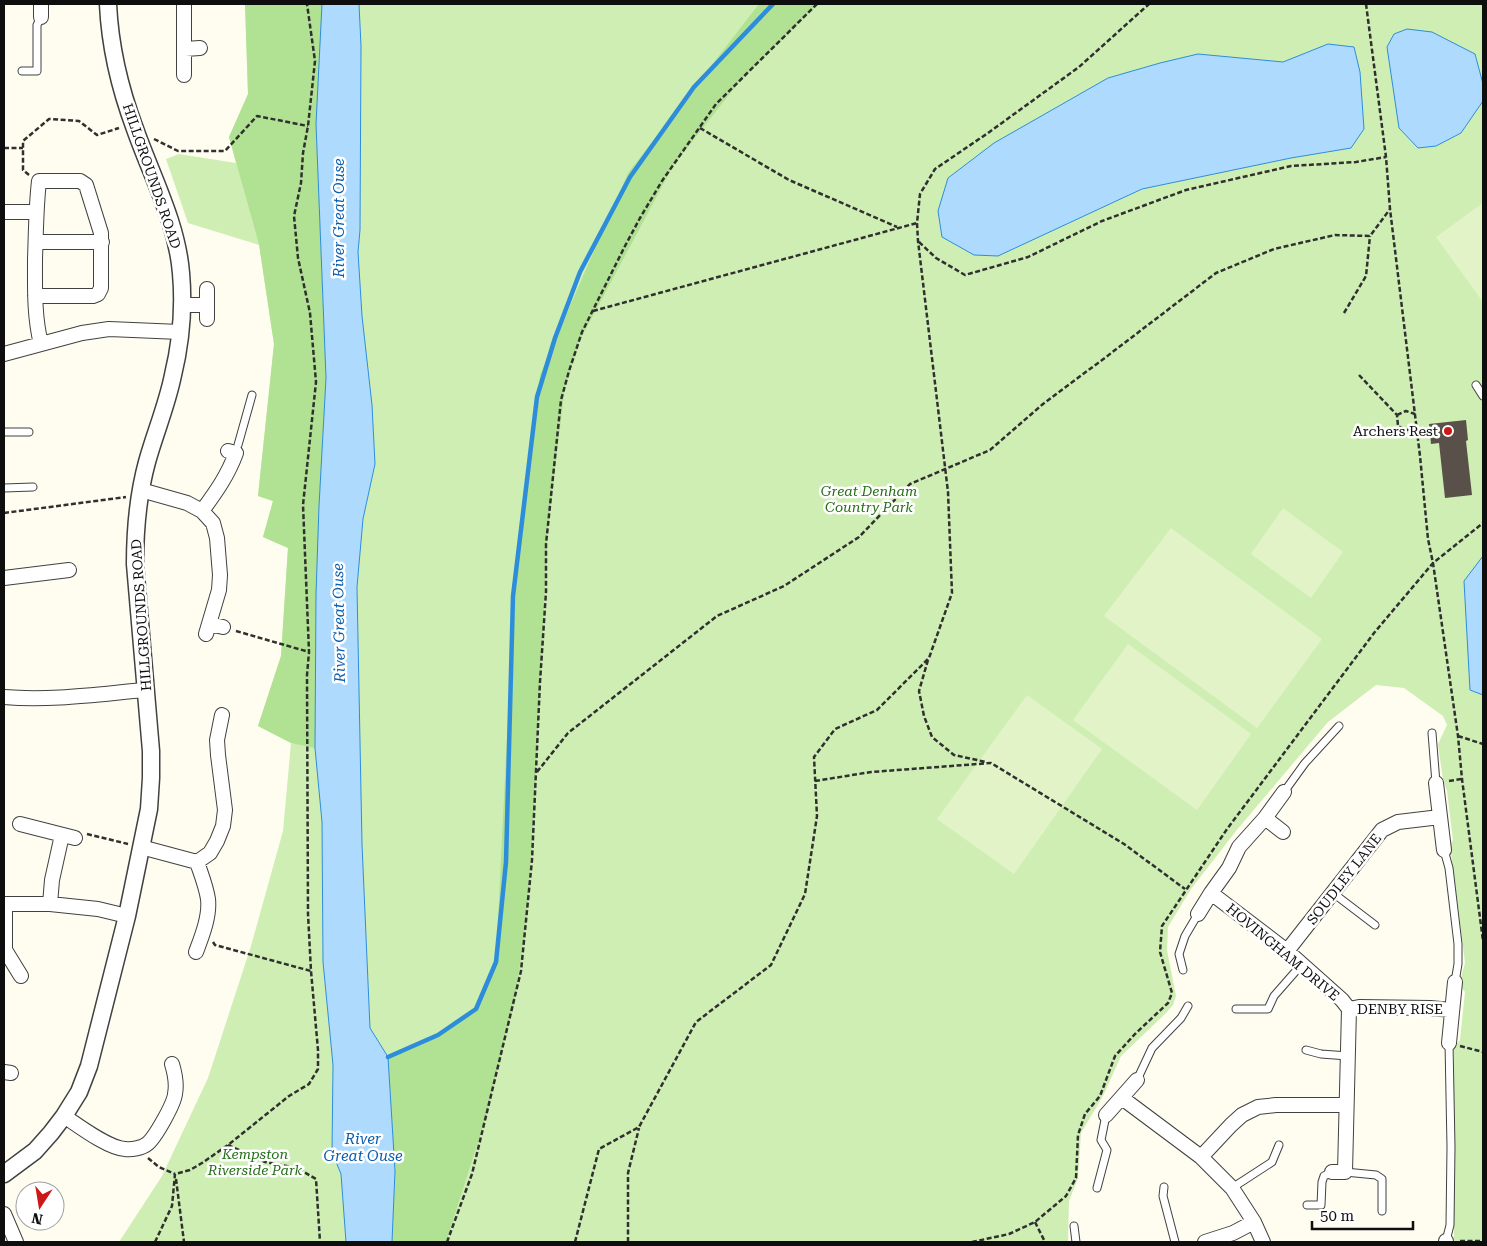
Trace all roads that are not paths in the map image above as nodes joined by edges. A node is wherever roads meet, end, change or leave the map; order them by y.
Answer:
1 (108, 4) edge
2 (184, 4) edge
3 (41, 10) edge
4 (200, 48) dead end
5 (185, 49) junction
6 (22, 71) dead end
7 (184, 75) dead end
8 (4, 212) edge
9 (36, 212) junction
10 (36, 242) junction
11 (102, 242) junction
12 (207, 289) dead end
13 (35, 296) junction
14 (182, 305) junction
15 (180, 332) junction
16 (41, 344) junction
17 (4, 354) edge
18 (1476, 386) dead end
19 (252, 396) dead end
20 (1483, 396) edge
21 (4, 432) edge
22 (29, 432) dead end
23 (234, 450) joint
24 (34, 487) dead end
25 (4, 488) edge
26 (140, 494) junction
27 (202, 510) junction
28 (69, 570) dead end
29 (4, 578) edge
30 (223, 627) dead end
31 (145, 690) junction
32 (4, 697) edge
33 (224, 724) dead end
34 (1339, 726) dead end
35 (1432, 733) dead end
36 (1436, 783) joint
37 (1284, 792) joint
38 (1440, 817) junction
39 (1265, 818) junction
40 (20, 824) dead end
41 (1283, 832) dead end
42 (142, 847) junction
43 (1444, 850) joint
44 (197, 862) junction
45 (1211, 892) junction
46 (1333, 892) junction
47 (4, 904) edge
48 (50, 904) junction
49 (1198, 914) joint
50 (127, 916) junction
51 (1375, 925) dead end
52 (1287, 951) junction
53 (196, 952) dead end
54 (1302, 964) junction
55 (1184, 970) dead end
56 (21, 976) dead end
57 (1455, 982) joint
58 (1188, 1006) dead end
59 (1236, 1008) dead end
60 (1349, 1009) junction
61 (1452, 1010) junction
62 (1449, 1043) joint
63 (1306, 1050) dead end
64 (1348, 1056) junction
65 (172, 1064) dead end
66 (1136, 1080) joint
67 (1122, 1098) junction
68 (1346, 1105) junction
69 (1106, 1115) joint
70 (64, 1116) junction
71 (1279, 1145) dead end
72 (1201, 1157) junction
73 (1338, 1172) junction
74 (4, 1174) edge
75 (1164, 1187) dead end
76 (1097, 1188) dead end
77 (1232, 1188) junction
78 (1307, 1205) dead end
79 (1382, 1211) dead end
80 (4, 1214) edge
81 (1254, 1222) junction
82 (1074, 1226) dead end
83 (18, 1238) edge
84 (1076, 1242) edge
85 (1175, 1242) edge
86 (1205, 1242) edge
87 (1263, 1242) edge
88 (1446, 1242) edge

1 - 14 street, HILLGROUNDS ROAD
2 - 5 street
3 - 6 lane
4 - 5 street
5 - 7 street
8 - 9 street
9 - 10 street
9 - 11 street
10 - 11 street
10 - 13 street
11 - 13 street
12 - 14 street
13 - 16 street
14 - 15 street, HILLGROUNDS ROAD
15 - 16 street
15 - 26 street, HILLGROUNDS ROAD
16 - 17 street
18 - 20 lane
19 - 23 lane
21 - 22 lane
23 - 27 street
24 - 25 lane
26 - 27 street
26 - 31 street, HILLGROUNDS ROAD
27 - 30 street
28 - 29 street
31 - 32 street
31 - 42 street, HILLGROUNDS ROAD
33 - 44 street
34 - 37 lane
35 - 36 lane
36 - 38 street
37 - 39 street
38 - 43 street
38 - 46 street, SOUDLEY LANE
39 - 41 street
39 - 45 street
40 - 48 street
42 - 44 street
42 - 50 street, HILLGROUNDS ROAD
43 - 57 lane
44 - 53 street
45 - 49 street
45 - 52 street, HOVINGHAM DRIVE
46 - 51 lane
46 - 52 street, SOUDLEY LANE
47 - 48 street
47 - 56 street
48 - 50 street
49 - 55 lane
50 - 70 street, HILLGROUNDS ROAD
52 - 54 street, HOVINGHAM DRIVE
54 - 59 lane
54 - 60 street, HOVINGHAM DRIVE
57 - 61 street, DENBY RISE
58 - 66 lane
60 - 61 street, DENBY RISE
60 - 64 street, HOVINGHAM DRIVE
61 - 62 street, DENBY RISE
62 - 88 lane
63 - 64 lane
64 - 68 street, HOVINGHAM DRIVE
65 - 70 street
66 - 67 street
67 - 69 street
67 - 72 street
68 - 72 street
68 - 73 street, HOVINGHAM DRIVE
69 - 76 lane
70 - 74 street, HILLGROUNDS ROAD
71 - 77 lane
72 - 77 street
73 - 78 lane
73 - 79 lane
75 - 85 lane
77 - 81 street
80 - 83 street
81 - 86 street
81 - 87 street
82 - 84 lane

